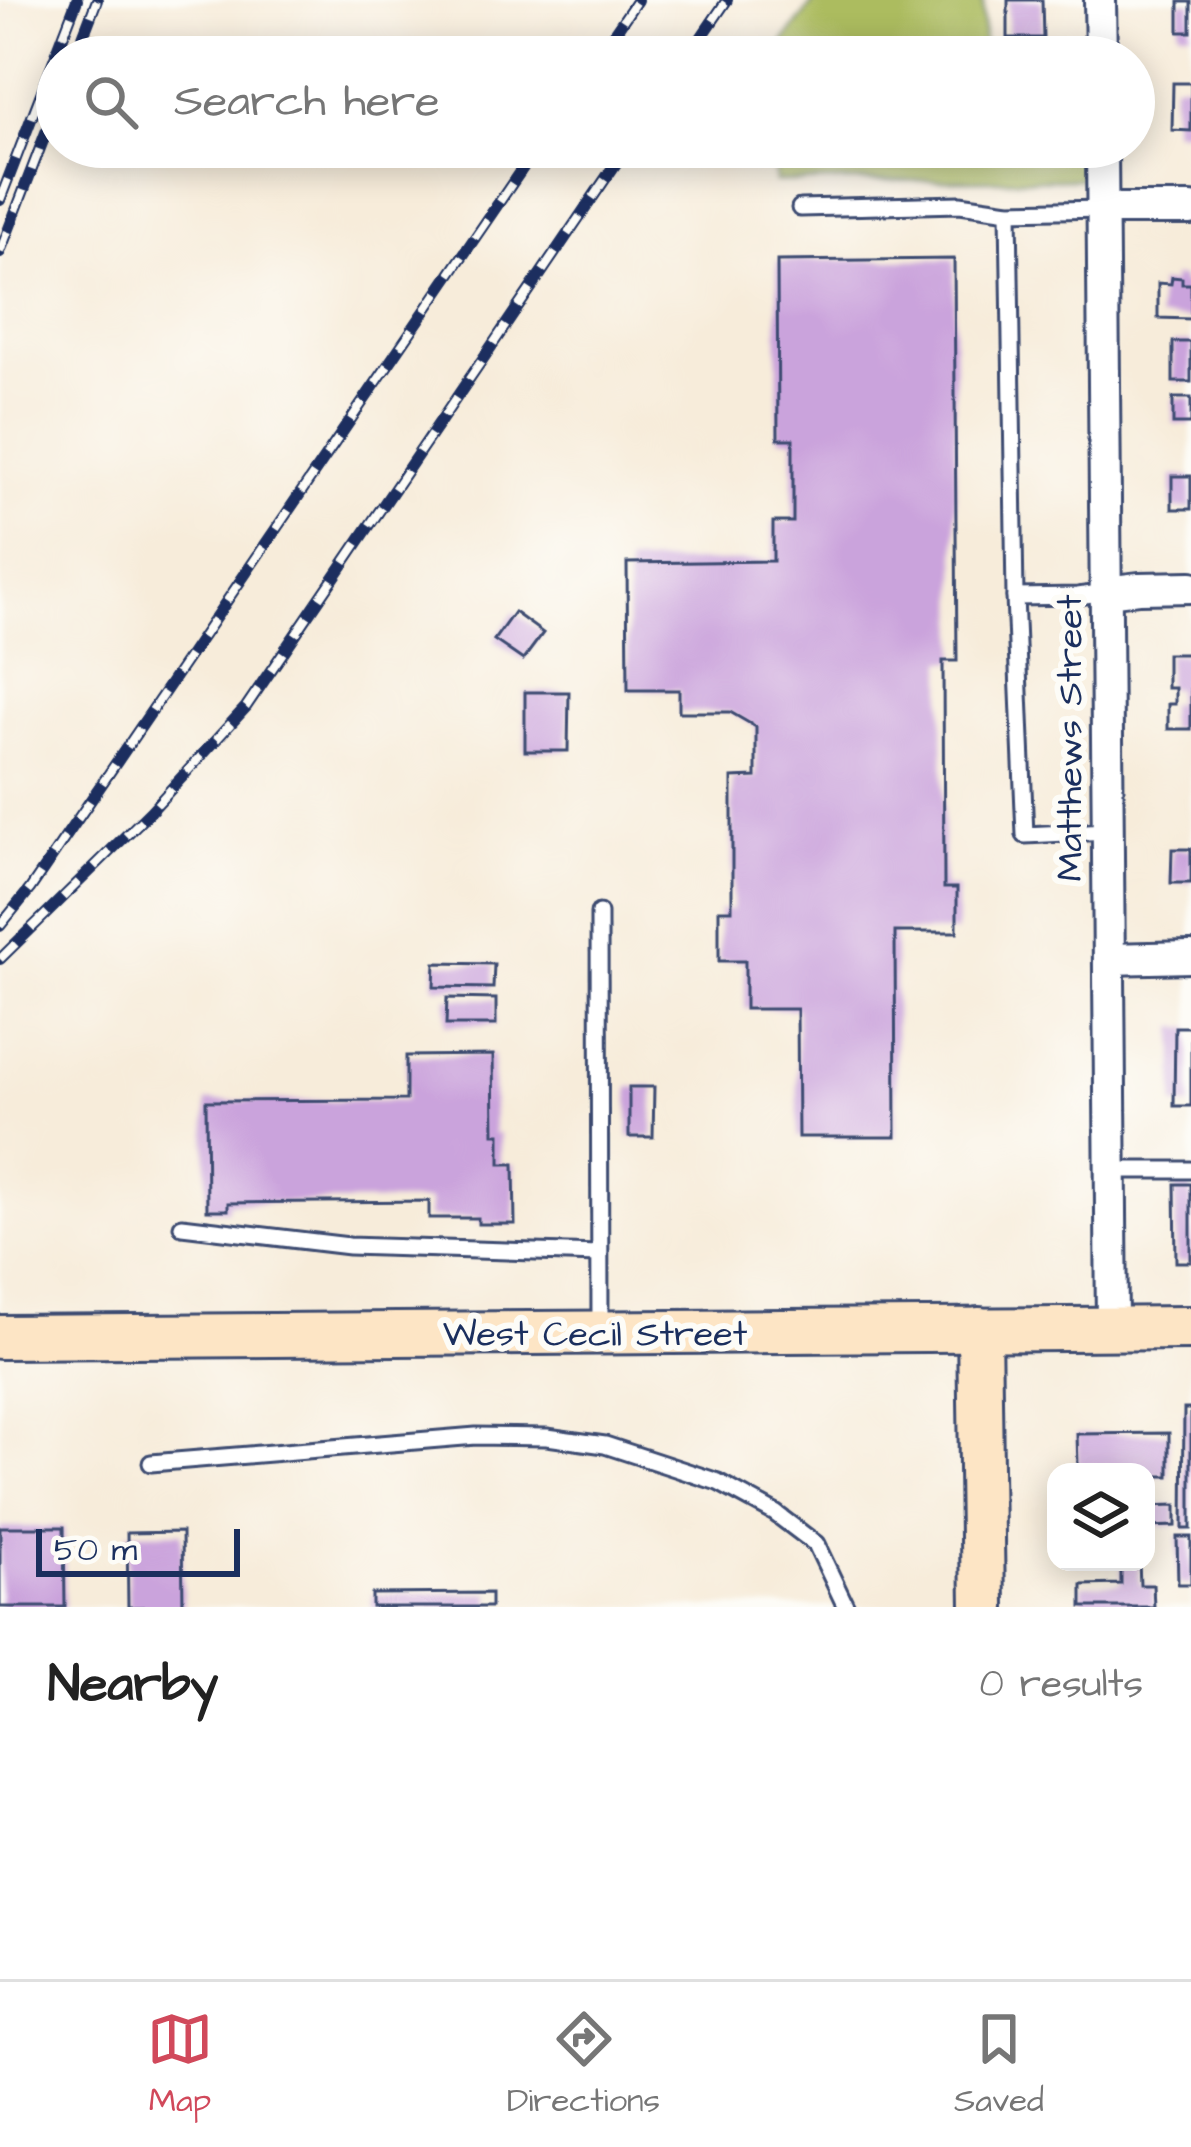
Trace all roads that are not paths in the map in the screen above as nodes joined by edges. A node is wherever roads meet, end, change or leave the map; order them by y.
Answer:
1 (1100, 0) edge
2 (1101, 36) edge
3 (1102, 168) edge
4 (800, 208) dead end
5 (1103, 209) junction
6 (1191, 209) edge
7 (1009, 211) junction
8 (1191, 586) edge
9 (1106, 592) junction
10 (1016, 597) junction
11 (1108, 831) junction
12 (599, 913) dead end
13 (1191, 957) edge
14 (1109, 959) junction
15 (1110, 1170) junction
16 (1191, 1170) edge
17 (182, 1226) dead end
18 (599, 1254) junction
19 (1112, 1328) junction
20 (1191, 1328) edge
21 (979, 1329) junction
22 (600, 1332) junction
23 (0, 1336) edge
24 (151, 1463) dead end
25 (846, 1607) edge
26 (983, 1607) edge

1 - 2 street
3 - 5 street, Matthews Street
4 - 7 lane
5 - 6 street
5 - 7 lane
5 - 9 street, Matthews Street
7 - 10 lane
8 - 9 street
9 - 10 lane
9 - 11 street, Matthews Street
10 - 11 lane
11 - 14 street, Matthews Street
12 - 18 lane
13 - 14 street
14 - 15 street, Matthews Street
15 - 16 lane
15 - 19 street, Matthews Street
17 - 18 lane
18 - 22 lane
19 - 20 main road, West Cecil Street
19 - 21 main road, West Cecil Street
21 - 22 main road, West Cecil Street
21 - 26 main road
22 - 23 main road, West Cecil Street
24 - 25 lane

